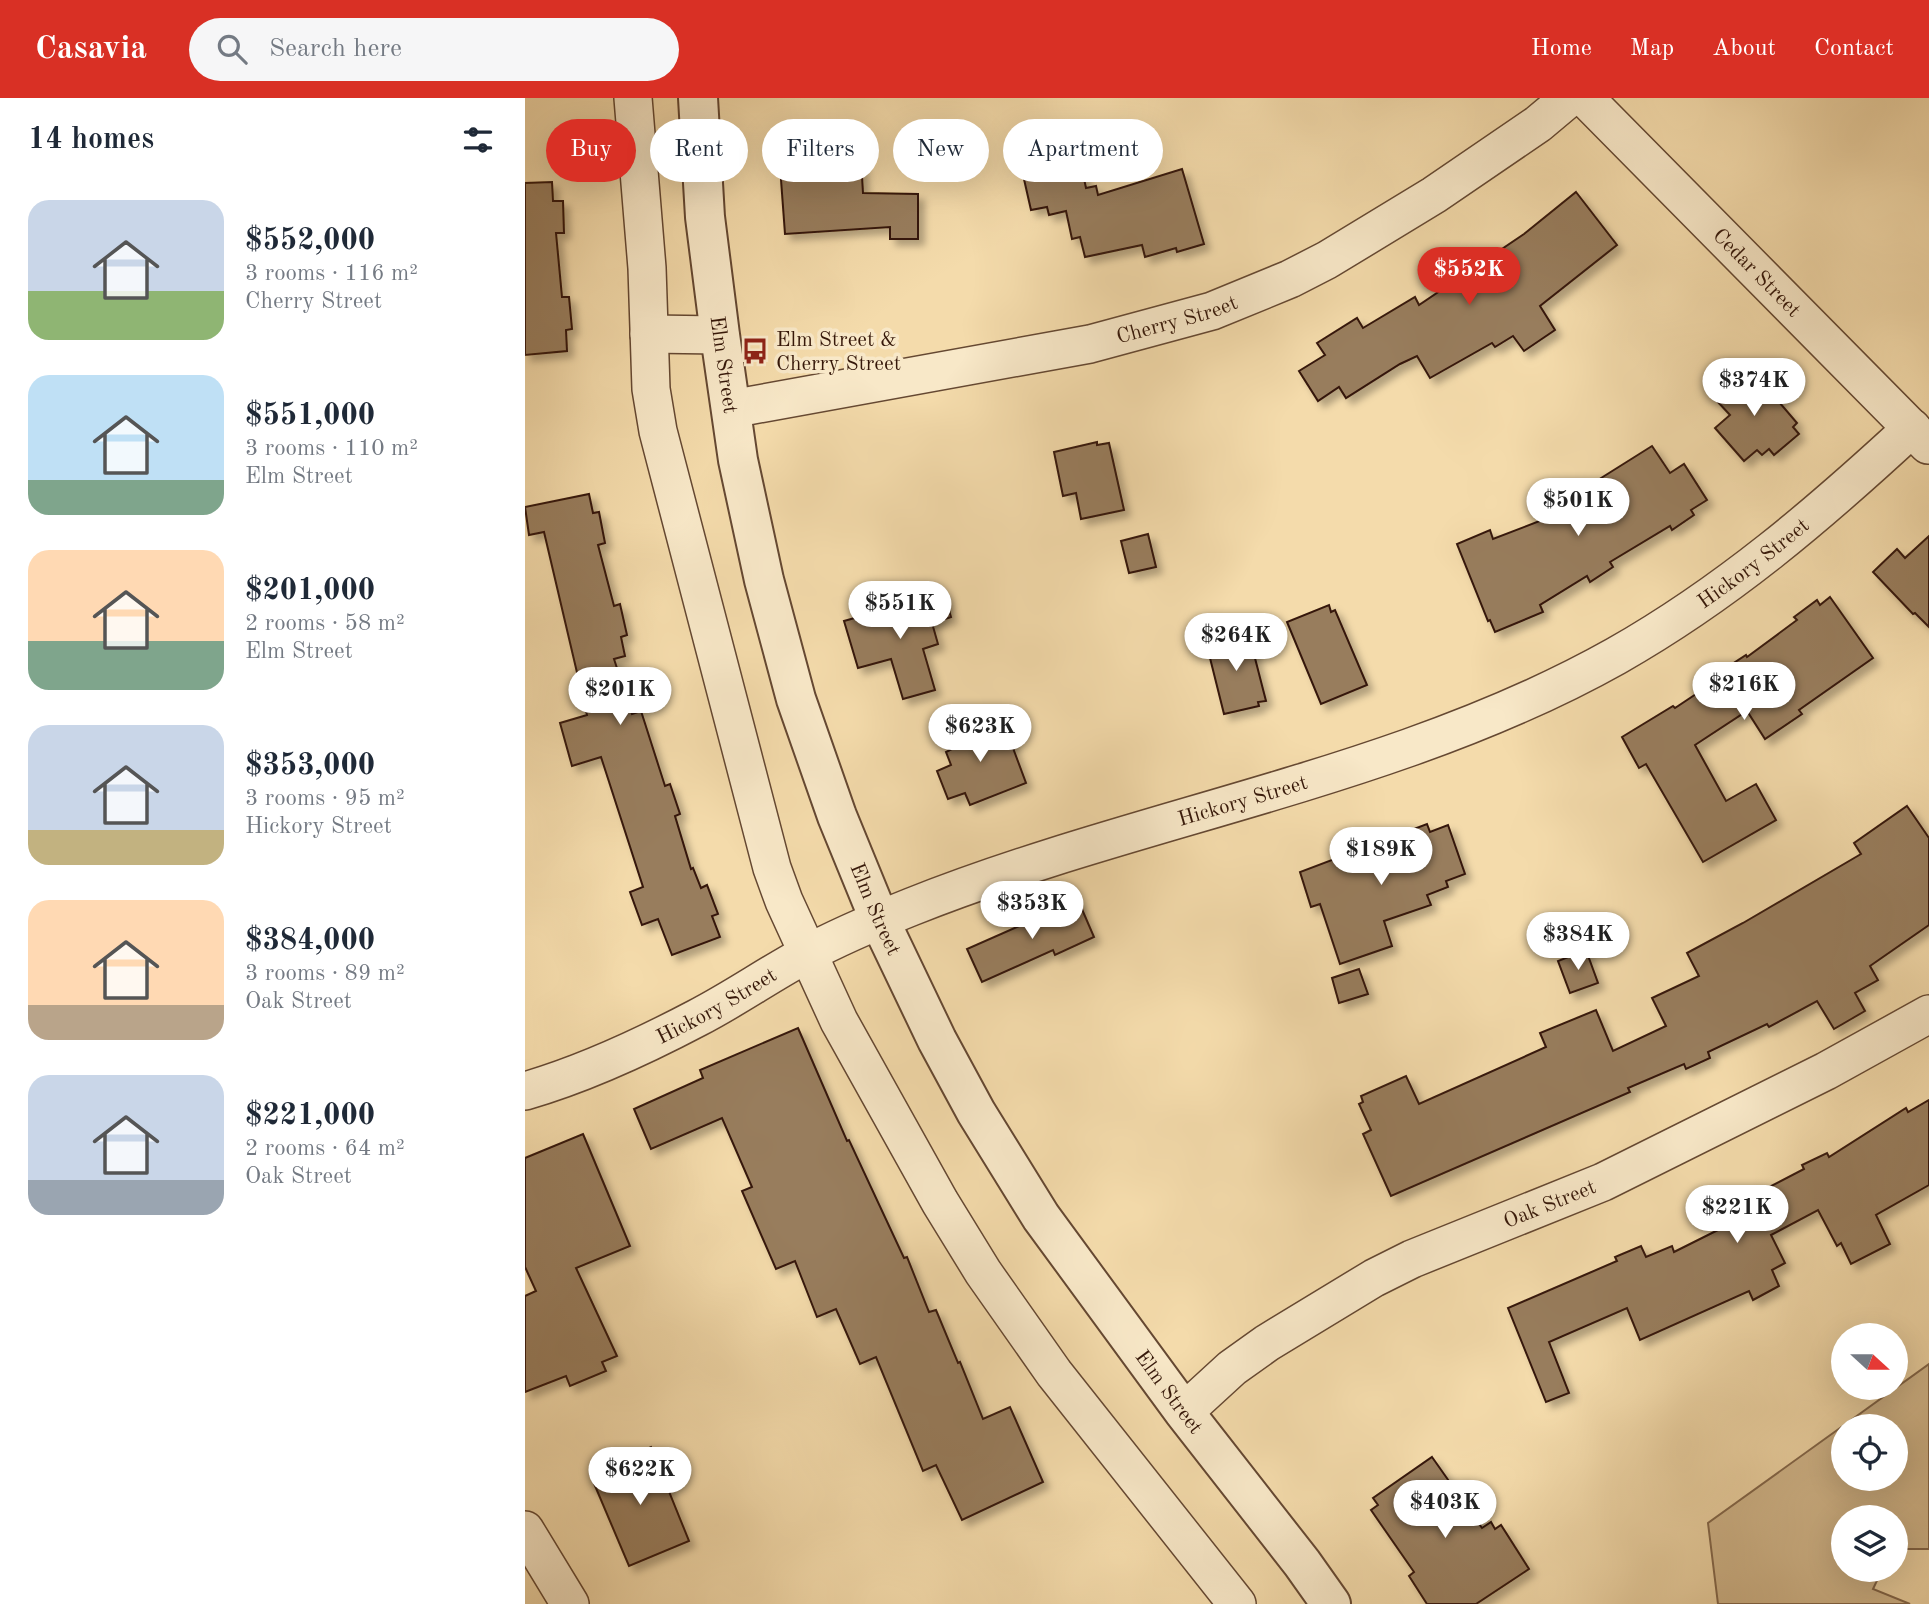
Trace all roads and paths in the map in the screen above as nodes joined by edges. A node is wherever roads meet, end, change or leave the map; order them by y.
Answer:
1 (633, 98) edge
2 (698, 98) edge
3 (1569, 98) edge
4 (1585, 98) edge
5 (649, 334) junction
6 (720, 335) junction
7 (731, 409) junction
8 (1920, 437) edge
9 (880, 921) junction
10 (809, 953) junction
11 (1929, 1014) edge
12 (525, 1091) edge
13 (1184, 1412) junction
14 (525, 1530) edge
15 (570, 1604) edge
16 (1237, 1604) edge
17 (1331, 1604) edge

1 - 5 street
2 - 6 street, Elm Street
3 - 7 street, Cherry Street
4 - 8 street, Cedar Street
5 - 6 street
5 - 10 street
6 - 7 street, Elm Street
7 - 9 street, Elm Street
8 - 9 street, Hickory Street
9 - 10 street, Hickory Street
9 - 13 street, Elm Street
10 - 12 street, Hickory Street
10 - 16 street
11 - 13 street, Oak Street
13 - 17 street, Elm Street
14 - 15 street

